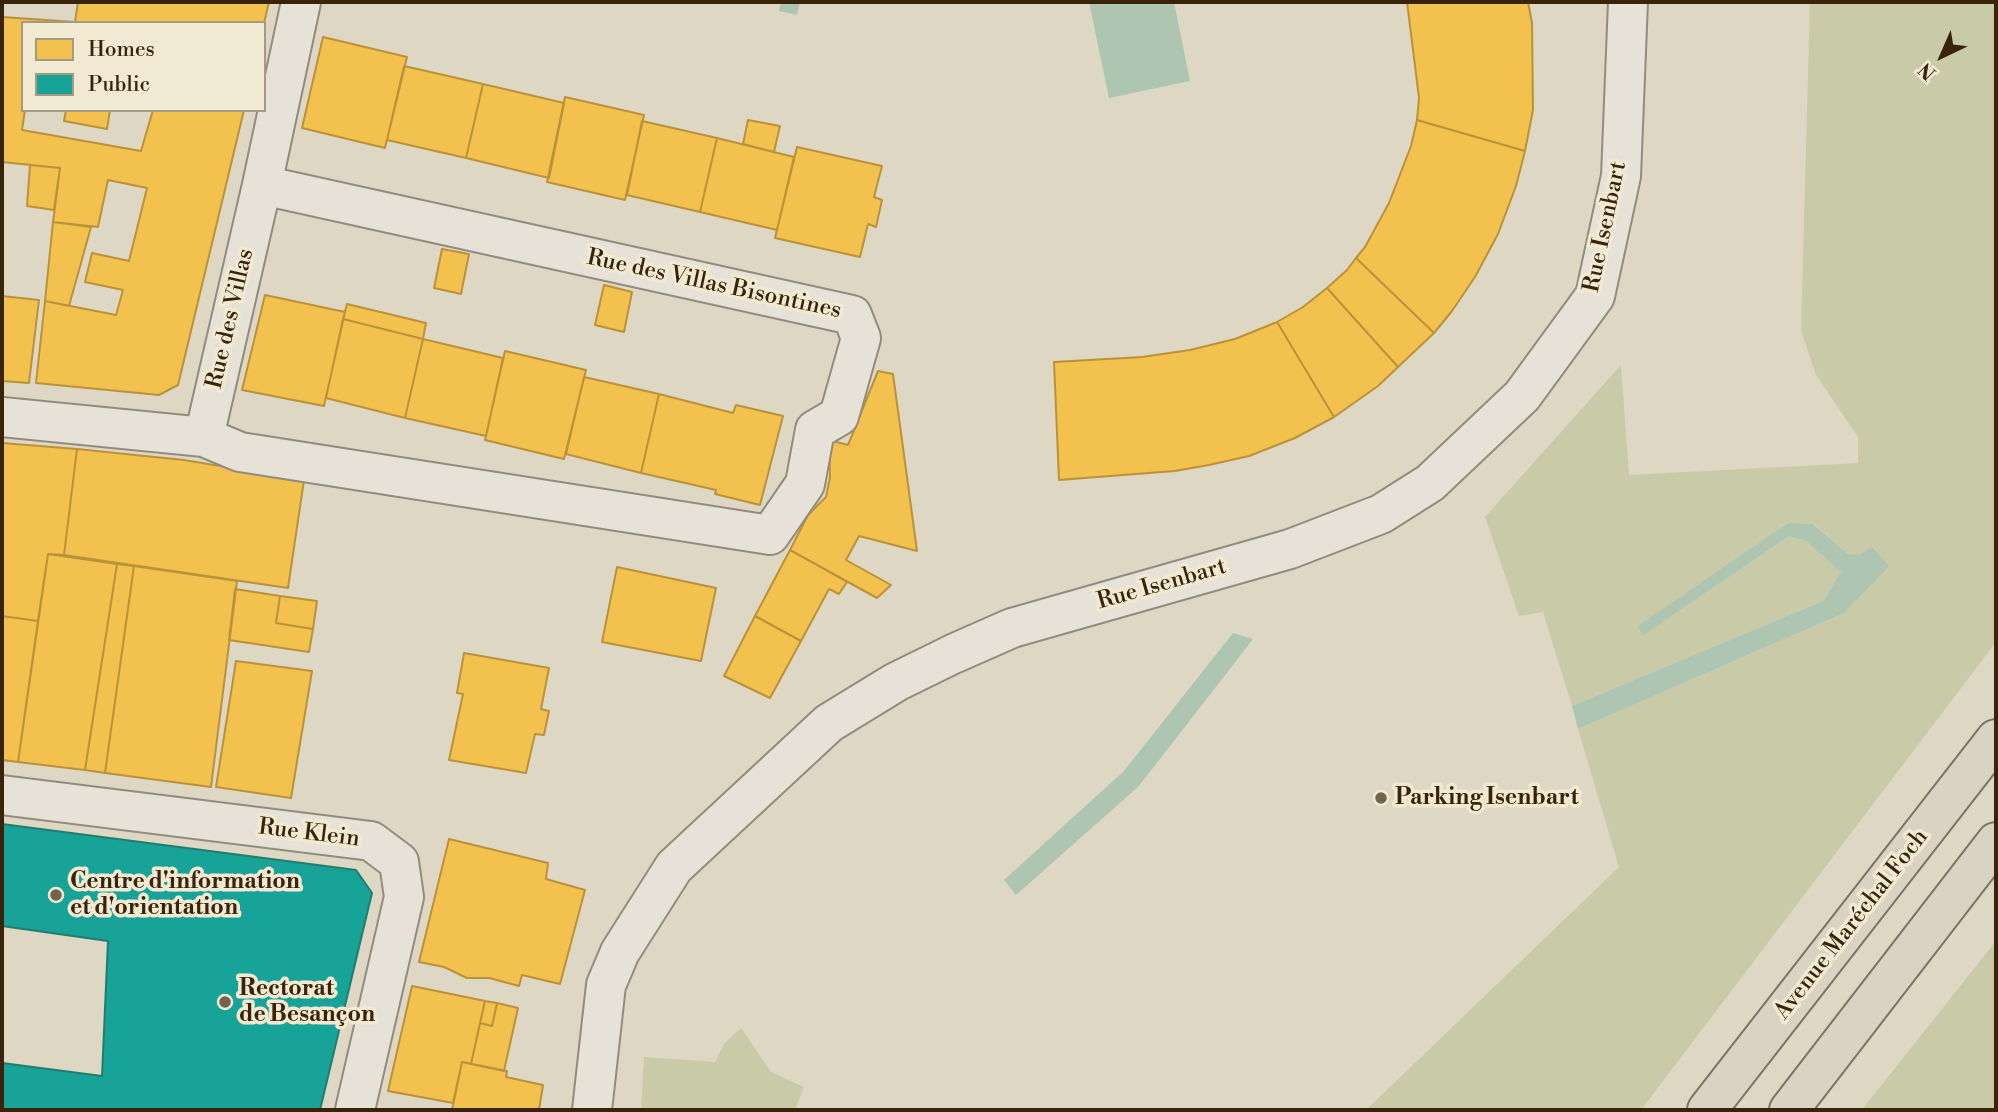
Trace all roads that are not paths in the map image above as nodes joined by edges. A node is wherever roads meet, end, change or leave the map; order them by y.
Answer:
1 (301, 2) edge
2 (1628, 2) edge
3 (262, 185) junction
4 (2, 417) edge
5 (204, 437) junction
6 (1996, 739) edge
7 (2, 794) edge
8 (1996, 842) edge
9 (355, 1110) edge
10 (592, 1110) edge
11 (1707, 1110) edge
12 (1789, 1110) edge

1 - 3 street, Rue des Villas
2 - 10 street, Rue Isenbart
3 - 5 street, Rue des Villas
3 - 5 street, Rue des Villas Bisontines
4 - 5 street
6 - 11 main road, Avenue Maréchal Foch
7 - 9 street, Rue Klein
8 - 12 main road

